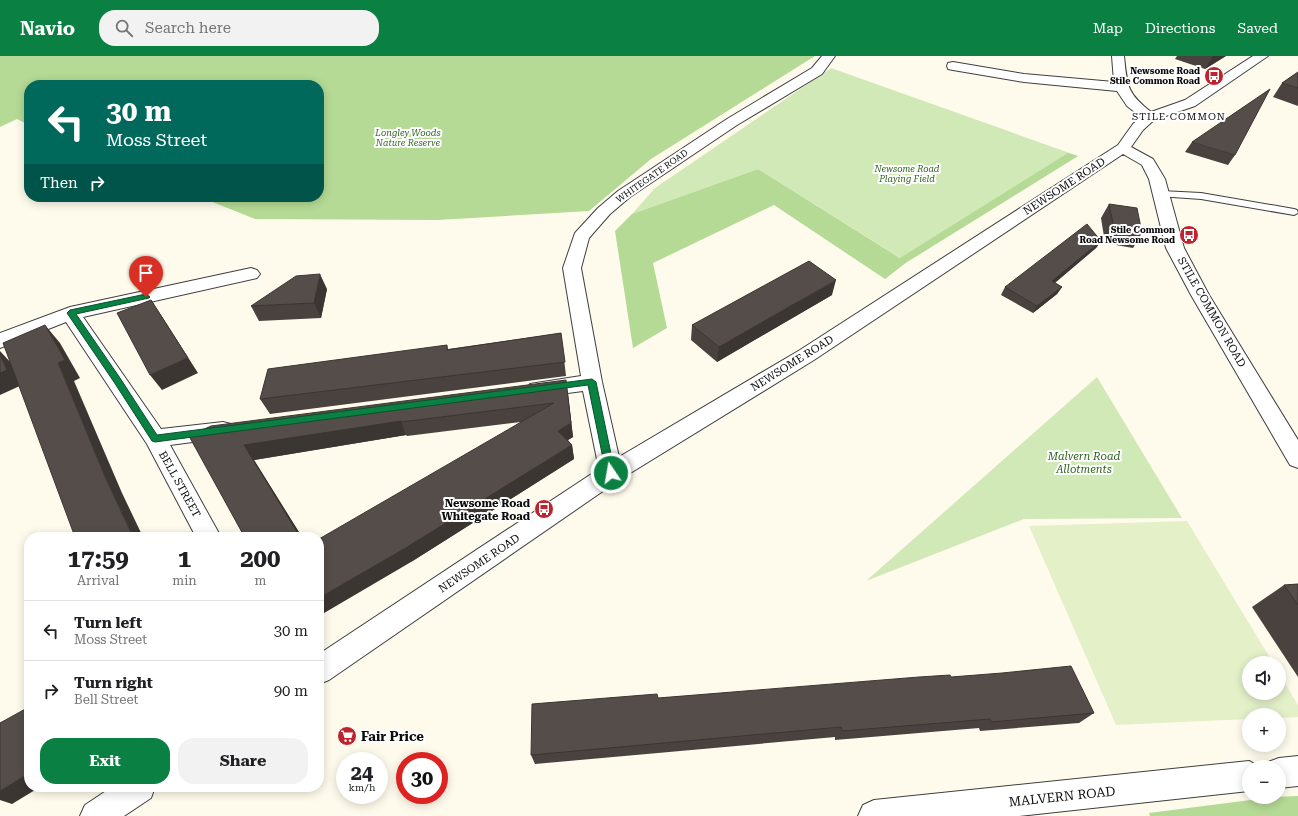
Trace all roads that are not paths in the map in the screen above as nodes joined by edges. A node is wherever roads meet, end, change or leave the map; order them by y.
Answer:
1 (829, 56) edge
2 (1118, 56) edge
3 (1262, 56) edge
4 (953, 66) dead end
5 (1121, 87) junction
6 (1149, 117) junction
7 (1123, 148) junction
8 (1161, 194) junction
9 (1294, 212) dead end
10 (251, 274) dead end
11 (70, 313) junction
12 (0, 341) edge
13 (592, 382) junction
14 (522, 391) edge
15 (241, 427) edge
16 (155, 438) junction
17 (1298, 459) edge
18 (611, 473) junction
19 (206, 532) edge
20 (324, 667) edge
21 (1298, 771) edge
22 (1286, 772) edge
23 (1242, 777) edge
24 (132, 792) edge
25 (96, 816) edge
26 (874, 816) edge

1 - 13 street, WHITEGATE ROAD
2 - 5 street
3 - 6 street, NEWSOME ROAD
4 - 5 street
5 - 6 street
6 - 7 street, NEWSOME ROAD
7 - 8 street, STILE COMMON ROAD
7 - 18 street, NEWSOME ROAD
8 - 9 lane
8 - 17 street, STILE COMMON ROAD
10 - 11 street
11 - 12 street
11 - 16 street, BELL STREET
13 - 14 street
13 - 18 street, WHITEGATE ROAD
15 - 16 street
16 - 19 street, BELL STREET
18 - 20 street, NEWSOME ROAD
21 - 22 street
23 - 26 street, MALVERN ROAD
24 - 25 street

